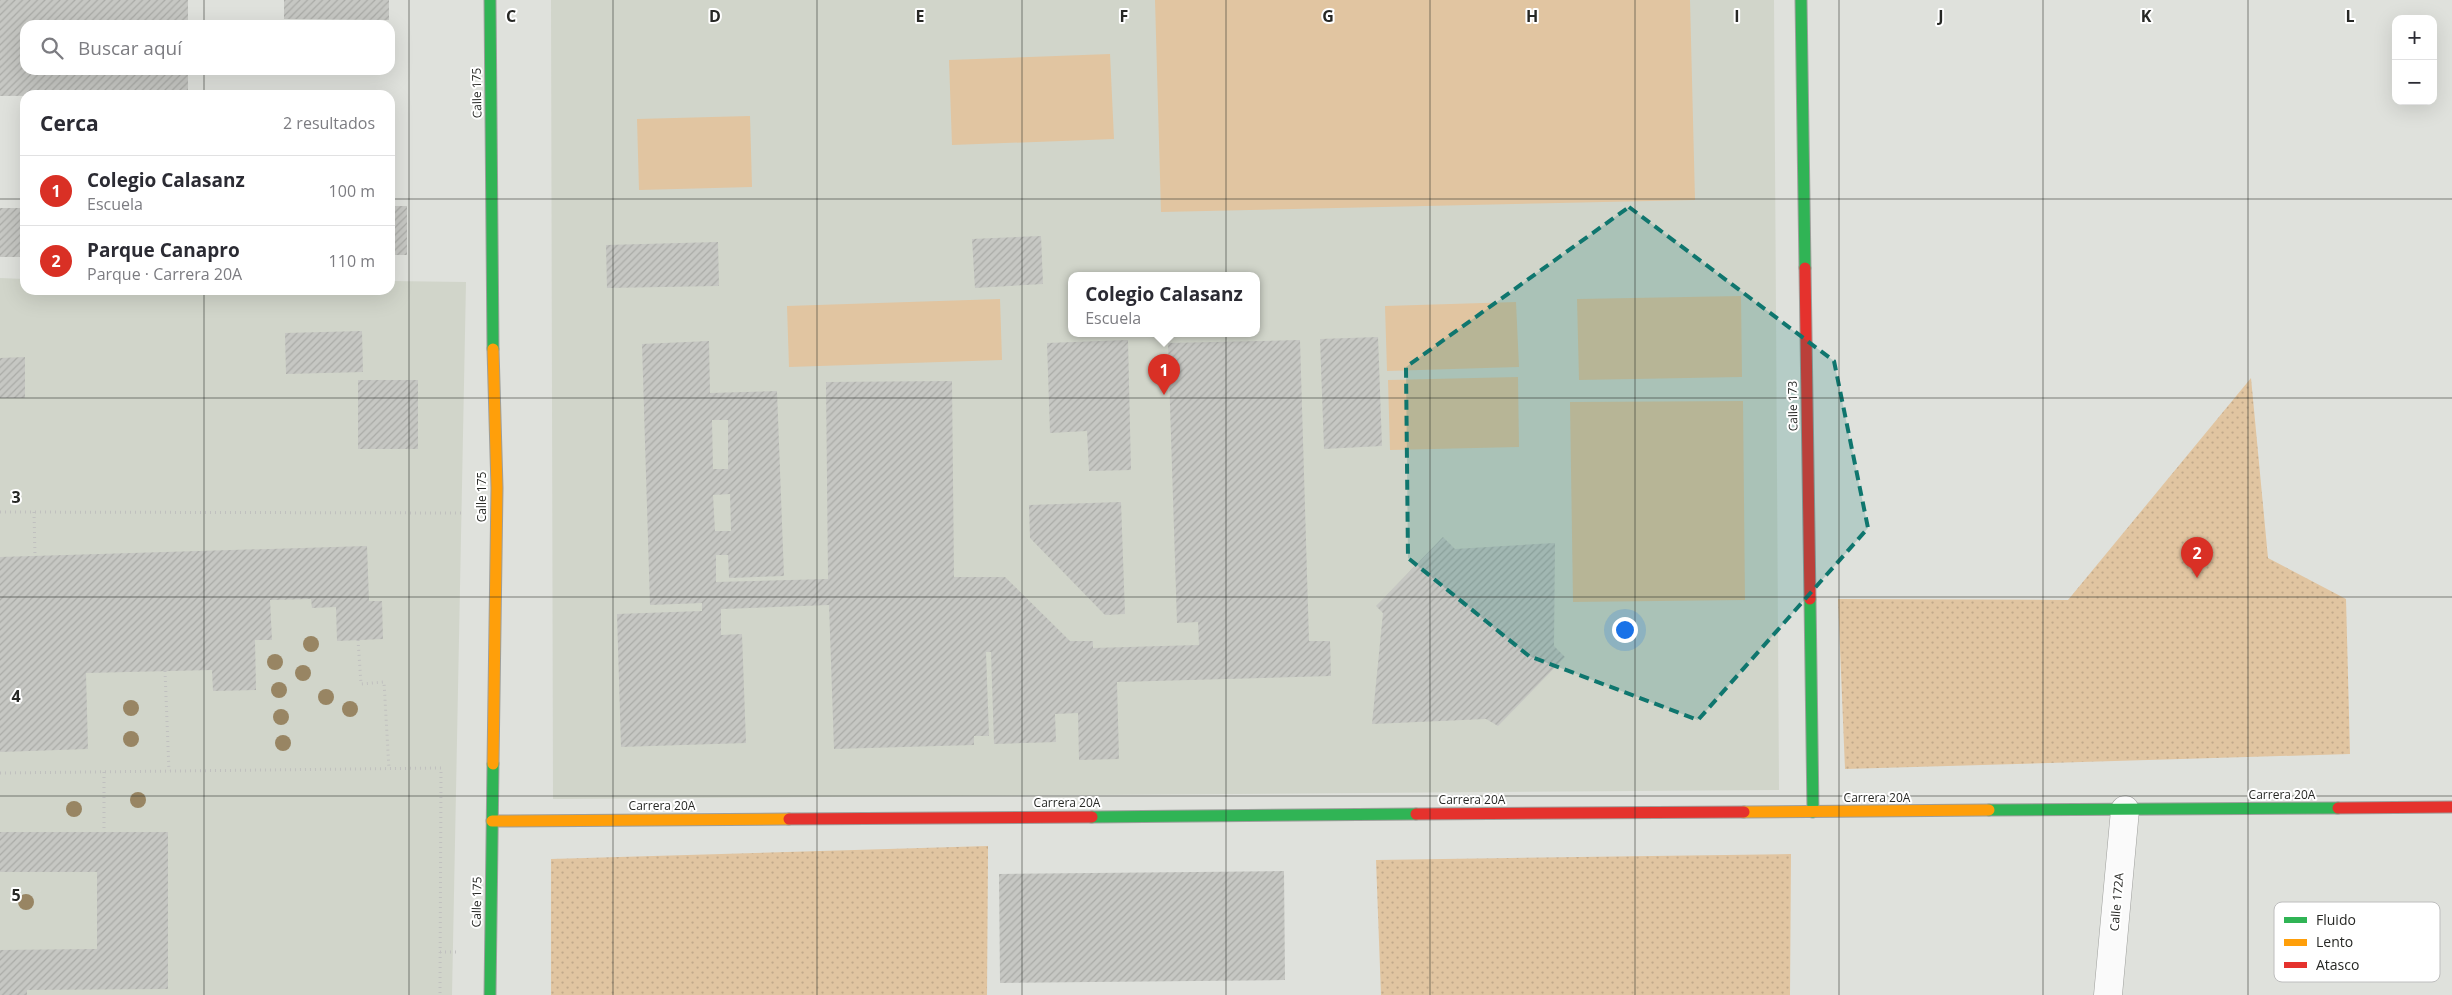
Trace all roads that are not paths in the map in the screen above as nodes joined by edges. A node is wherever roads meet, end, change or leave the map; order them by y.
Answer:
1 (490, 0) edge
2 (1801, 0) edge
3 (2452, 807) edge
4 (2125, 810) junction
5 (1813, 812) junction
6 (492, 821) junction
7 (490, 995) edge
8 (2108, 995) edge

1 - 6 street, Calle 175
2 - 5 street, Calle 173
3 - 4 street, Carrera 20A
4 - 5 street, Carrera 20A
4 - 8 street, Calle 172A
5 - 6 street, Carrera 20A
6 - 7 street, Calle 175

